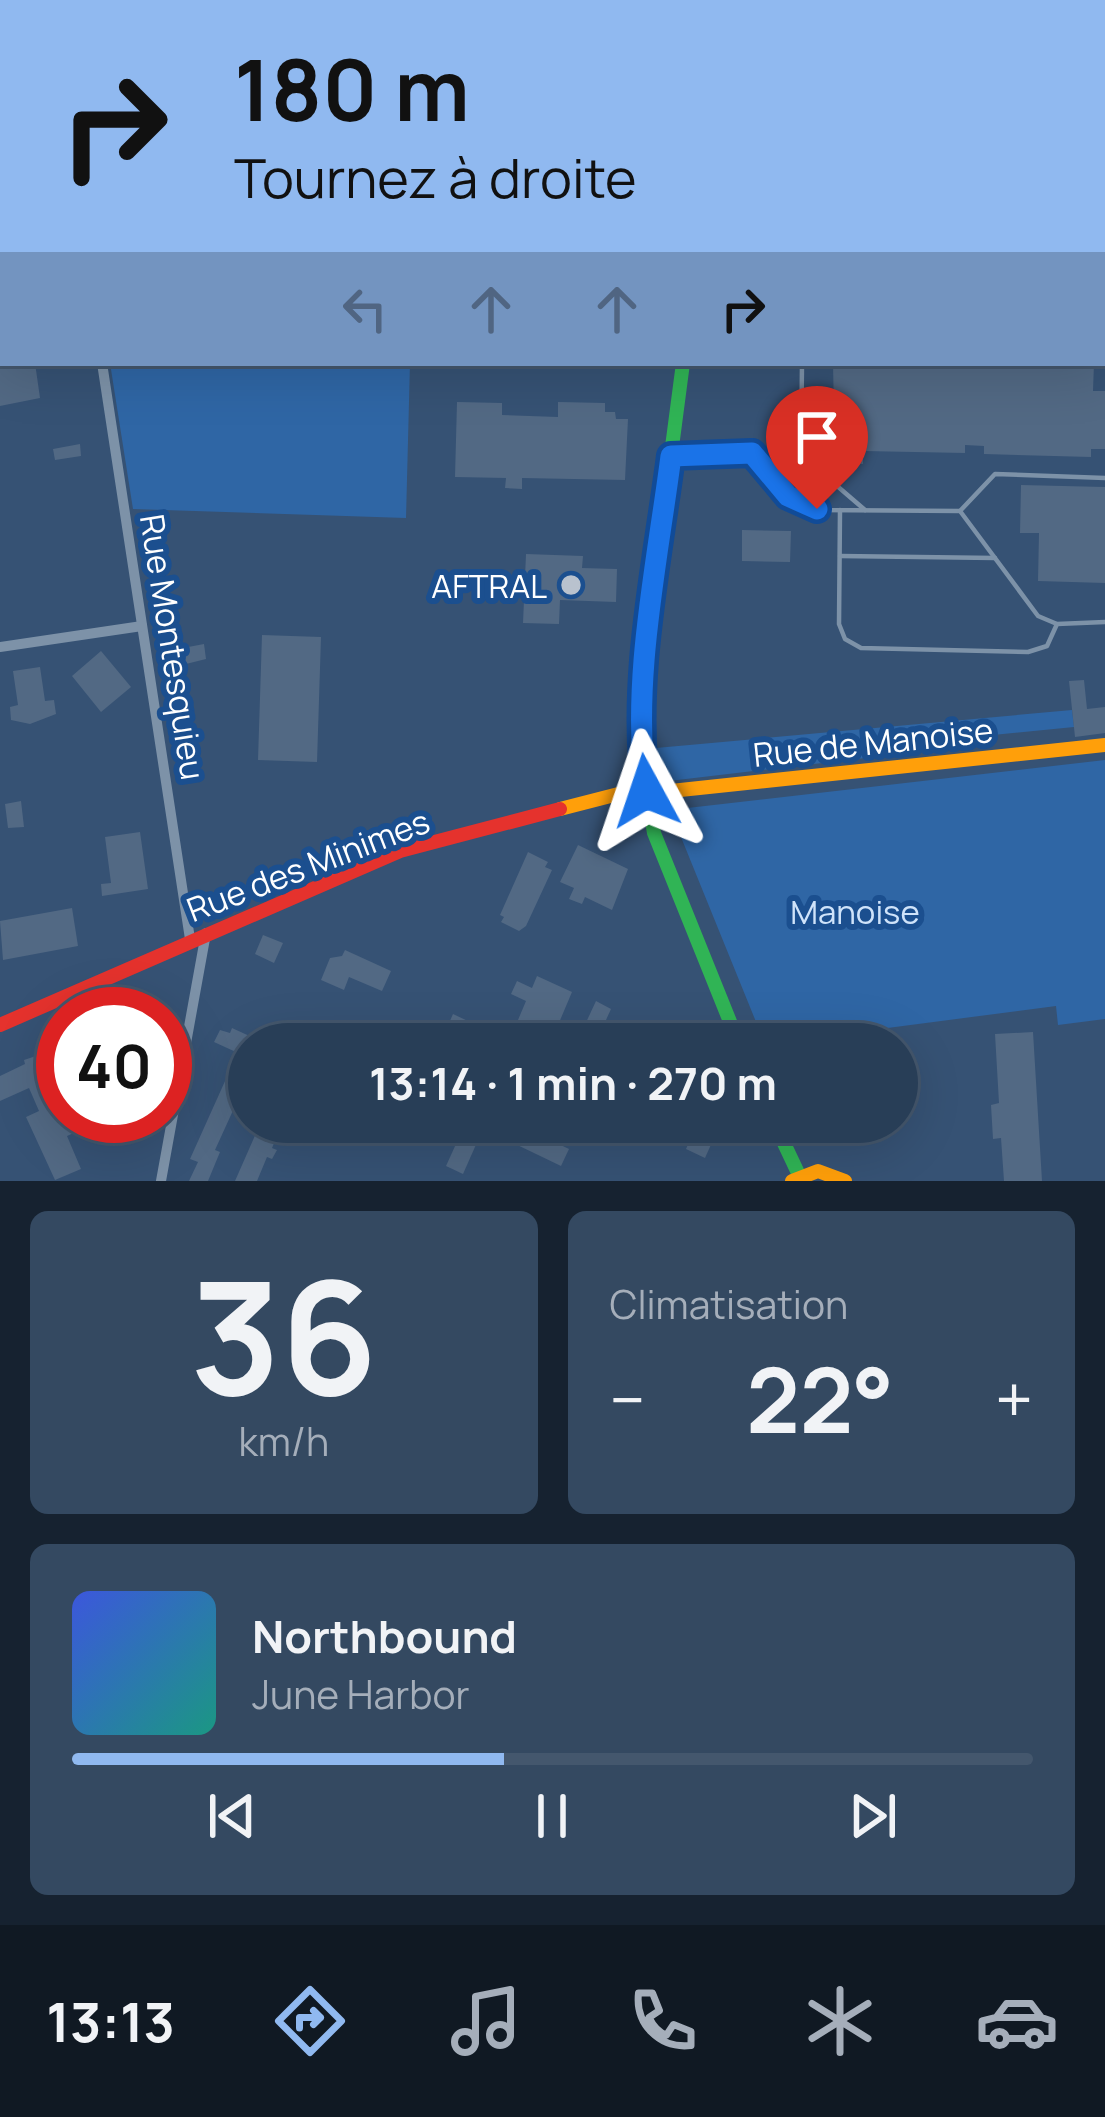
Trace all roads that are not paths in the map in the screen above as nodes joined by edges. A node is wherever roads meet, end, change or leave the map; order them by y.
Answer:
1 (102, 366) edge
2 (683, 366) edge
3 (802, 366) edge
4 (752, 453) junction
5 (801, 455) junction
6 (671, 456) junction
7 (1105, 478) edge
8 (840, 510) junction
9 (865, 510) junction
10 (960, 511) junction
11 (840, 556) junction
12 (995, 558) junction
13 (1105, 622) edge
14 (1057, 624) junction
15 (142, 626) junction
16 (0, 647) edge
17 (1105, 745) edge
18 (646, 791) junction
19 (206, 933) junction
20 (190, 939) junction
21 (731, 1023) edge
22 (0, 1025) edge
23 (782, 1143) edge
24 (795, 1178) edge
25 (161, 1181) edge
26 (845, 1181) edge

1 - 15 street, Rue Montesquieu
2 - 6 street
3 - 5 lane
4 - 5 lane
4 - 6 lane
4 - 8 lane
5 - 9 lane
6 - 18 street
7 - 10 lane
8 - 9 lane
8 - 11 lane
9 - 10 lane
10 - 12 lane
11 - 12 lane
11 - 14 lane
12 - 14 lane
13 - 14 lane
15 - 16 street
15 - 20 street, Rue Montesquieu
17 - 18 street, Rue de Manoise
18 - 19 street, Rue des Minimes
18 - 21 street
19 - 20 street, Rue des Minimes
19 - 25 street
20 - 22 street, Rue des Minimes
23 - 24 street
24 - 26 street

